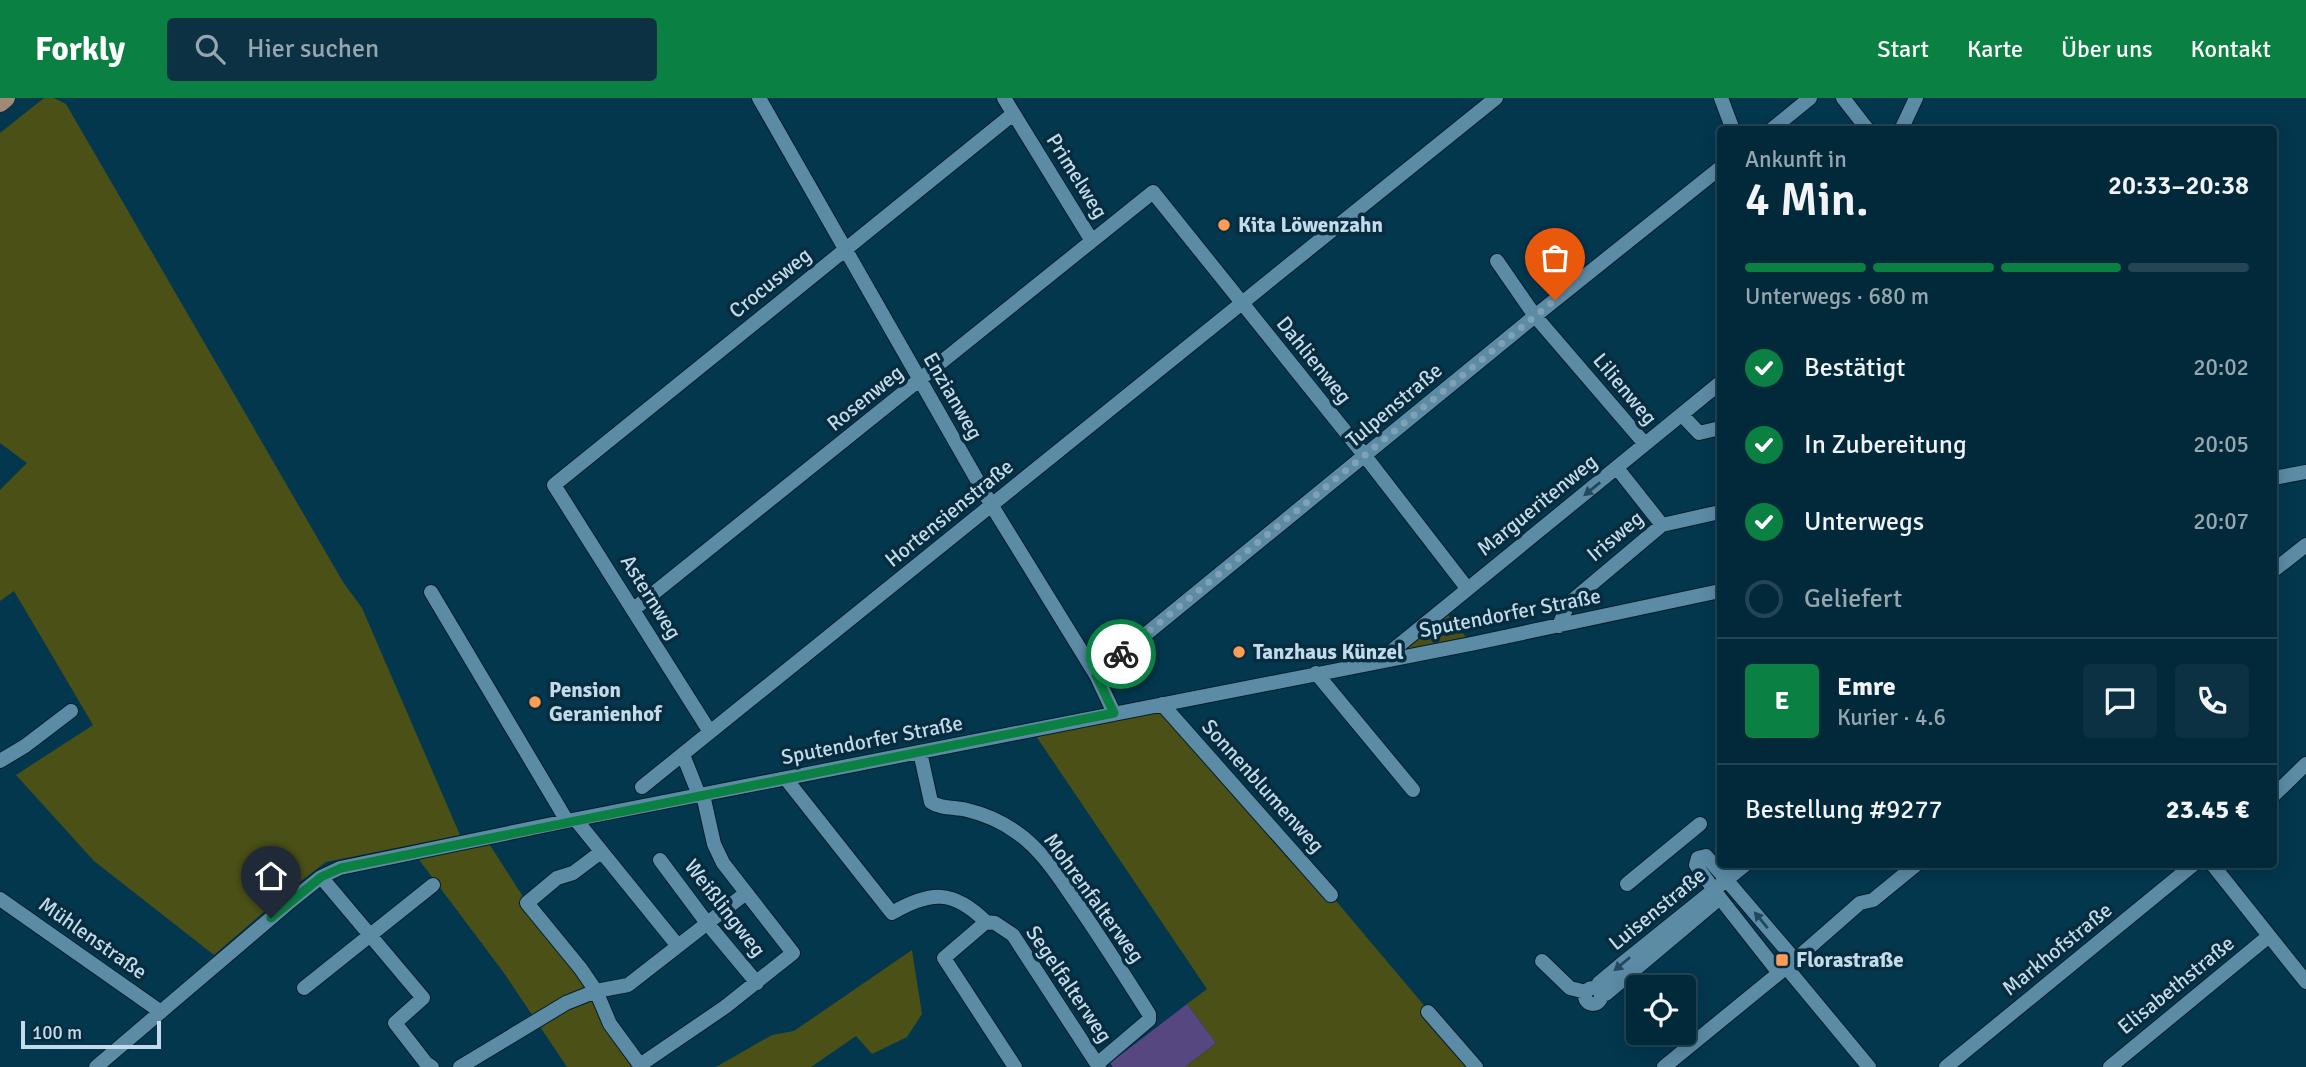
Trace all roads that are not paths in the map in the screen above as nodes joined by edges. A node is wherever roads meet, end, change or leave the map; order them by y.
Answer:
1 (6, 98) edge
2 (759, 98) edge
3 (1004, 98) edge
4 (1496, 98) edge
5 (1721, 98) edge
6 (1810, 98) edge
7 (1843, 98) edge
8 (1916, 98) edge
9 (0, 103) edge
10 (1013, 114) junction
11 (1732, 126) edge
12 (1776, 126) edge
13 (1865, 126) edge
14 (1903, 126) edge
15 (1717, 170) edge
16 (1153, 192) joint
17 (1092, 241) junction
18 (844, 250) junction
19 (1497, 261) dead end
20 (1241, 303) junction
21 (1535, 316) junction
22 (920, 381) junction
23 (1717, 386) edge
24 (1682, 415) junction
25 (1717, 429) edge
26 (1645, 444) junction
27 (1365, 456) junction
28 (1617, 468) junction
29 (2306, 472) edge
30 (2277, 477) edge
31 (555, 485) joint
32 (992, 506) junction
33 (1717, 513) edge
34 (1662, 525) junction
35 (2306, 545) edge
36 (2277, 568) edge
37 (1467, 588) junction
38 (431, 592) dead end
39 (1717, 592) edge
40 (635, 609) junction
41 (1559, 626) junction
42 (1381, 660) junction
43 (1316, 673) junction
44 (1096, 675) junction
45 (1162, 704) junction
46 (71, 711) dead end
47 (1114, 713) junction
48 (710, 732) junction
49 (920, 752) junction
50 (683, 755) junction
51 (0, 761) edge
52 (2306, 764) edge
53 (786, 779) junction
54 (642, 787) dead end
55 (1413, 790) dead end
56 (2277, 792) edge
57 (701, 795) junction
58 (571, 820) junction
59 (1700, 824) dead end
60 (1681, 839) junction
61 (601, 852) junction
62 (1698, 858) junction
63 (660, 860) dead end
64 (1741, 868) edge
65 (1912, 868) edge
66 (2189, 868) edge
67 (2215, 868) edge
68 (321, 877) junction
69 (1727, 880) junction
70 (1627, 884) dead end
71 (433, 885) dead end
72 (746, 893) junction
73 (1331, 895) dead end
74 (1717, 895) junction
75 (0, 899) edge
76 (986, 922) junction
77 (706, 923) junction
78 (369, 936) junction
79 (2269, 936) junction
80 (678, 946) junction
81 (1542, 961) dead end
82 (1787, 967) junction
83 (2306, 982) edge
84 (757, 983) junction
85 (304, 988) dead end
86 (596, 991) junction
87 (162, 1012) junction
88 (1428, 1012) dead end
89 (1098, 1065) edge
90 (96, 1067) edge
91 (432, 1067) edge
92 (460, 1067) edge
93 (1015, 1067) edge
94 (1476, 1067) edge
95 (1664, 1067) edge
96 (1869, 1067) edge
97 (1947, 1067) edge
98 (2110, 1067) edge

1 - 9 main road
2 - 18 street, Enzianweg
3 - 10 street, Primelweg
4 - 20 street, Hortensienstraße
5 - 11 street
6 - 12 street
7 - 13 street
8 - 14 street
10 - 17 street, Primelweg
10 - 18 street, Crocusweg
15 - 21 street, Tulpenstraße
16 - 17 street, Rosenweg
16 - 20 street, Dahlienweg
17 - 22 street, Rosenweg
18 - 22 street, Enzianweg
18 - 31 street, Crocusweg
19 - 21 street, Lilienweg
20 - 27 street, Dahlienweg
20 - 32 street, Hortensienstraße
21 - 26 street, Lilienweg
21 - 27 street, Tulpenstraße
22 - 32 street, Enzianweg
22 - 40 street, Rosenweg
23 - 24 street, Margueritenweg
24 - 25 street
24 - 26 street, Margueritenweg
26 - 28 street, Margueritenweg
27 - 37 street, Dahlienweg
27 - 44 street, Tulpenstraße
28 - 34 street
28 -> 37 street, Margueritenweg
29 - 30 street
31 - 40 street, Asternweg
32 - 44 street, Enzianweg
32 - 48 street, Hortensienstraße
33 - 34 street, Irisweg
34 - 41 street, Irisweg
35 - 36 street
37 - 42 street, Margueritenweg
38 - 58 street
39 - 41 street, Sputendorfer Straße
40 - 48 street, Asternweg
41 - 42 street, Sputendorfer Straße
42 - 43 street, Sputendorfer Straße
43 - 45 street, Sputendorfer Straße
43 - 55 street
44 - 47 street, Enzianweg
45 - 47 street, Sputendorfer Straße
45 - 73 street, Sonnenblumenweg
46 - 51 street
47 - 49 street, Sputendorfer Straße
48 - 50 street, Hortensienstraße
49 - 53 street, Sputendorfer Straße
49 - 89 street, Mohrenfalterweg
50 - 54 street, Hortensienstraße
50 - 57 street
52 - 56 street
53 - 57 street, Sputendorfer Straße
53 - 76 street, Segelfalterweg
57 - 58 street, Sputendorfer Straße
57 - 72 street
58 - 61 street
58 - 68 street, Sputendorfer Straße
59 - 60 street
60 - 62 street
60 - 70 street
61 - 80 street
61 - 86 street
62 - 69 street
62 - 74 street
63 - 77 street, Weißlingweg
64 - 69 street, Luisenstraße
65 - 82 street
66 - 97 street, Markhofstraße
67 - 79 street
68 - 78 street
68 - 87 street, Sputendorfer Straße
69 - 74 street, Luisenstraße
82 -> 69 street
71 - 78 street
72 - 77 street
72 - 84 street
74 - 81 street, Luisenstraße
74 - 82 street
75 - 87 street, Mühlenstraße
76 - 89 street, Segelfalterweg
76 - 93 street
77 - 80 street
77 - 84 street, Weißlingweg
78 - 85 street
78 - 91 street
79 - 83 street
79 - 98 street, Elisabethstraße
80 - 86 street
82 - 95 street
82 - 96 street
84 - 86 street
86 - 92 street
87 - 90 street, Sputendorfer Straße
88 - 94 street

